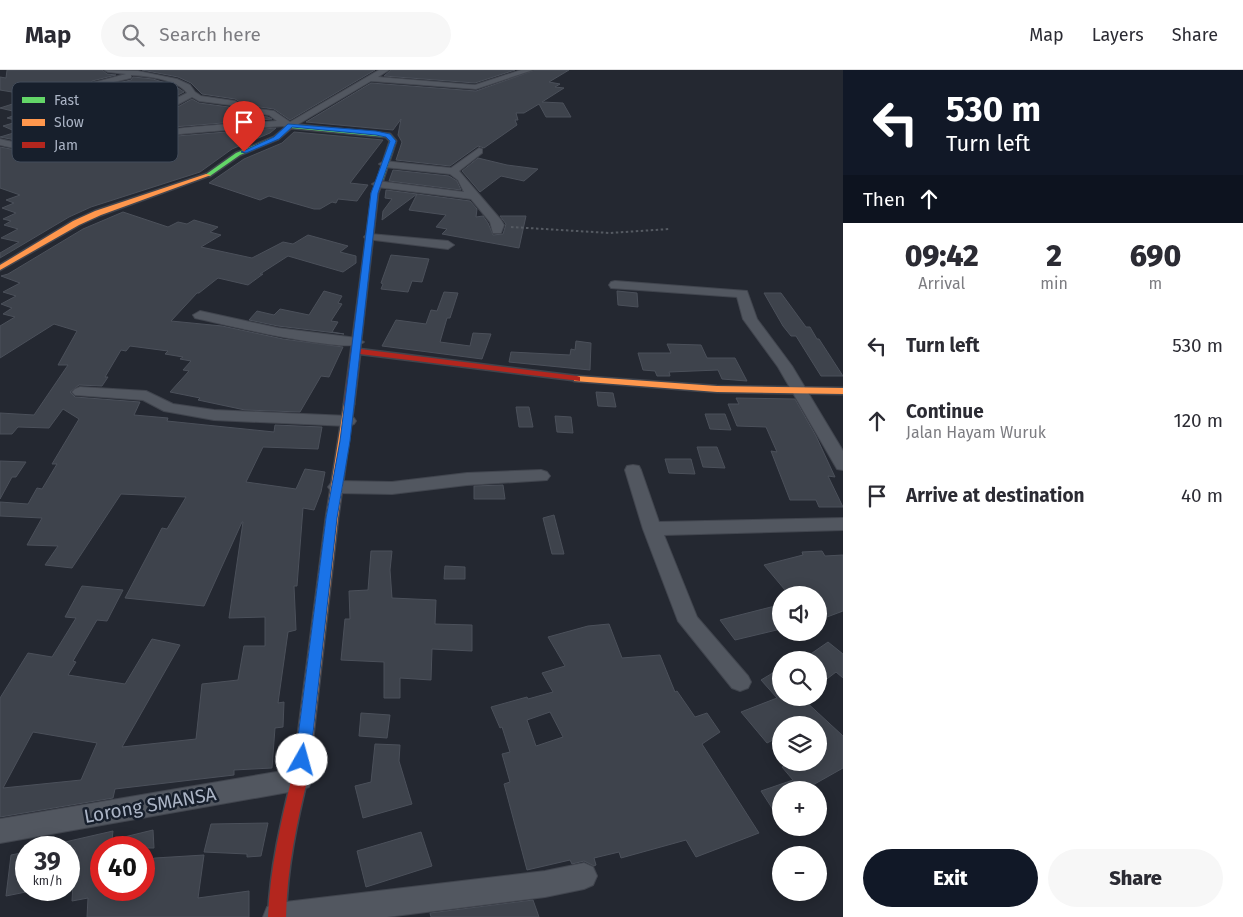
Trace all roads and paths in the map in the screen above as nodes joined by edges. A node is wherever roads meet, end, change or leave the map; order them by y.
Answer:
1 (108, 70) edge
2 (385, 70) edge
3 (528, 70) edge
4 (138, 73) junction
5 (371, 79) junction
6 (103, 82) edge
7 (176, 82) edge
8 (178, 83) edge
9 (192, 94) junction
10 (178, 101) edge
11 (288, 124) junction
12 (178, 132) edge
13 (479, 151) dead end
14 (384, 164) junction
15 (453, 171) junction
16 (378, 184) junction
17 (476, 197) junction
18 (497, 228) joint
19 (669, 229) dead end
20 (370, 237) junction
21 (448, 245) dead end
22 (0, 268) edge
23 (615, 285) dead end
24 (200, 315) dead end
25 (357, 347) junction
26 (843, 391) edge
27 (80, 392) dead end
28 (801, 392) junction
29 (348, 420) junction
30 (843, 465) edge
31 (633, 470) dead end
32 (541, 476) dead end
33 (337, 487) junction
34 (843, 524) edge
35 (652, 529) junction
36 (740, 682) dead end
37 (300, 779) junction
38 (0, 831) edge
39 (584, 876) dead end
40 (277, 917) edge

1 - 4 street
2 - 5 street
3 - 5 street
4 - 6 street
4 - 7 street
5 - 11 street
8 - 9 street
9 - 10 street
9 - 11 street
11 - 12 street
11 - 14 street
11 - 22 street
13 - 15 street
14 - 15 street
14 - 16 street
15 - 17 street
16 - 17 street
16 - 20 street
17 - 18 street
18 - 19 path
20 - 21 street
20 - 25 street
23 - 28 street
24 - 25 street
25 - 28 street
25 - 29 street
26 - 28 street
27 - 29 street
28 - 30 street
29 - 33 street
31 - 35 street
32 - 33 street
33 - 37 street
34 - 35 street
35 - 36 street
37 - 38 street, Lorong SMANSA
37 - 40 street
39 - 40 street

